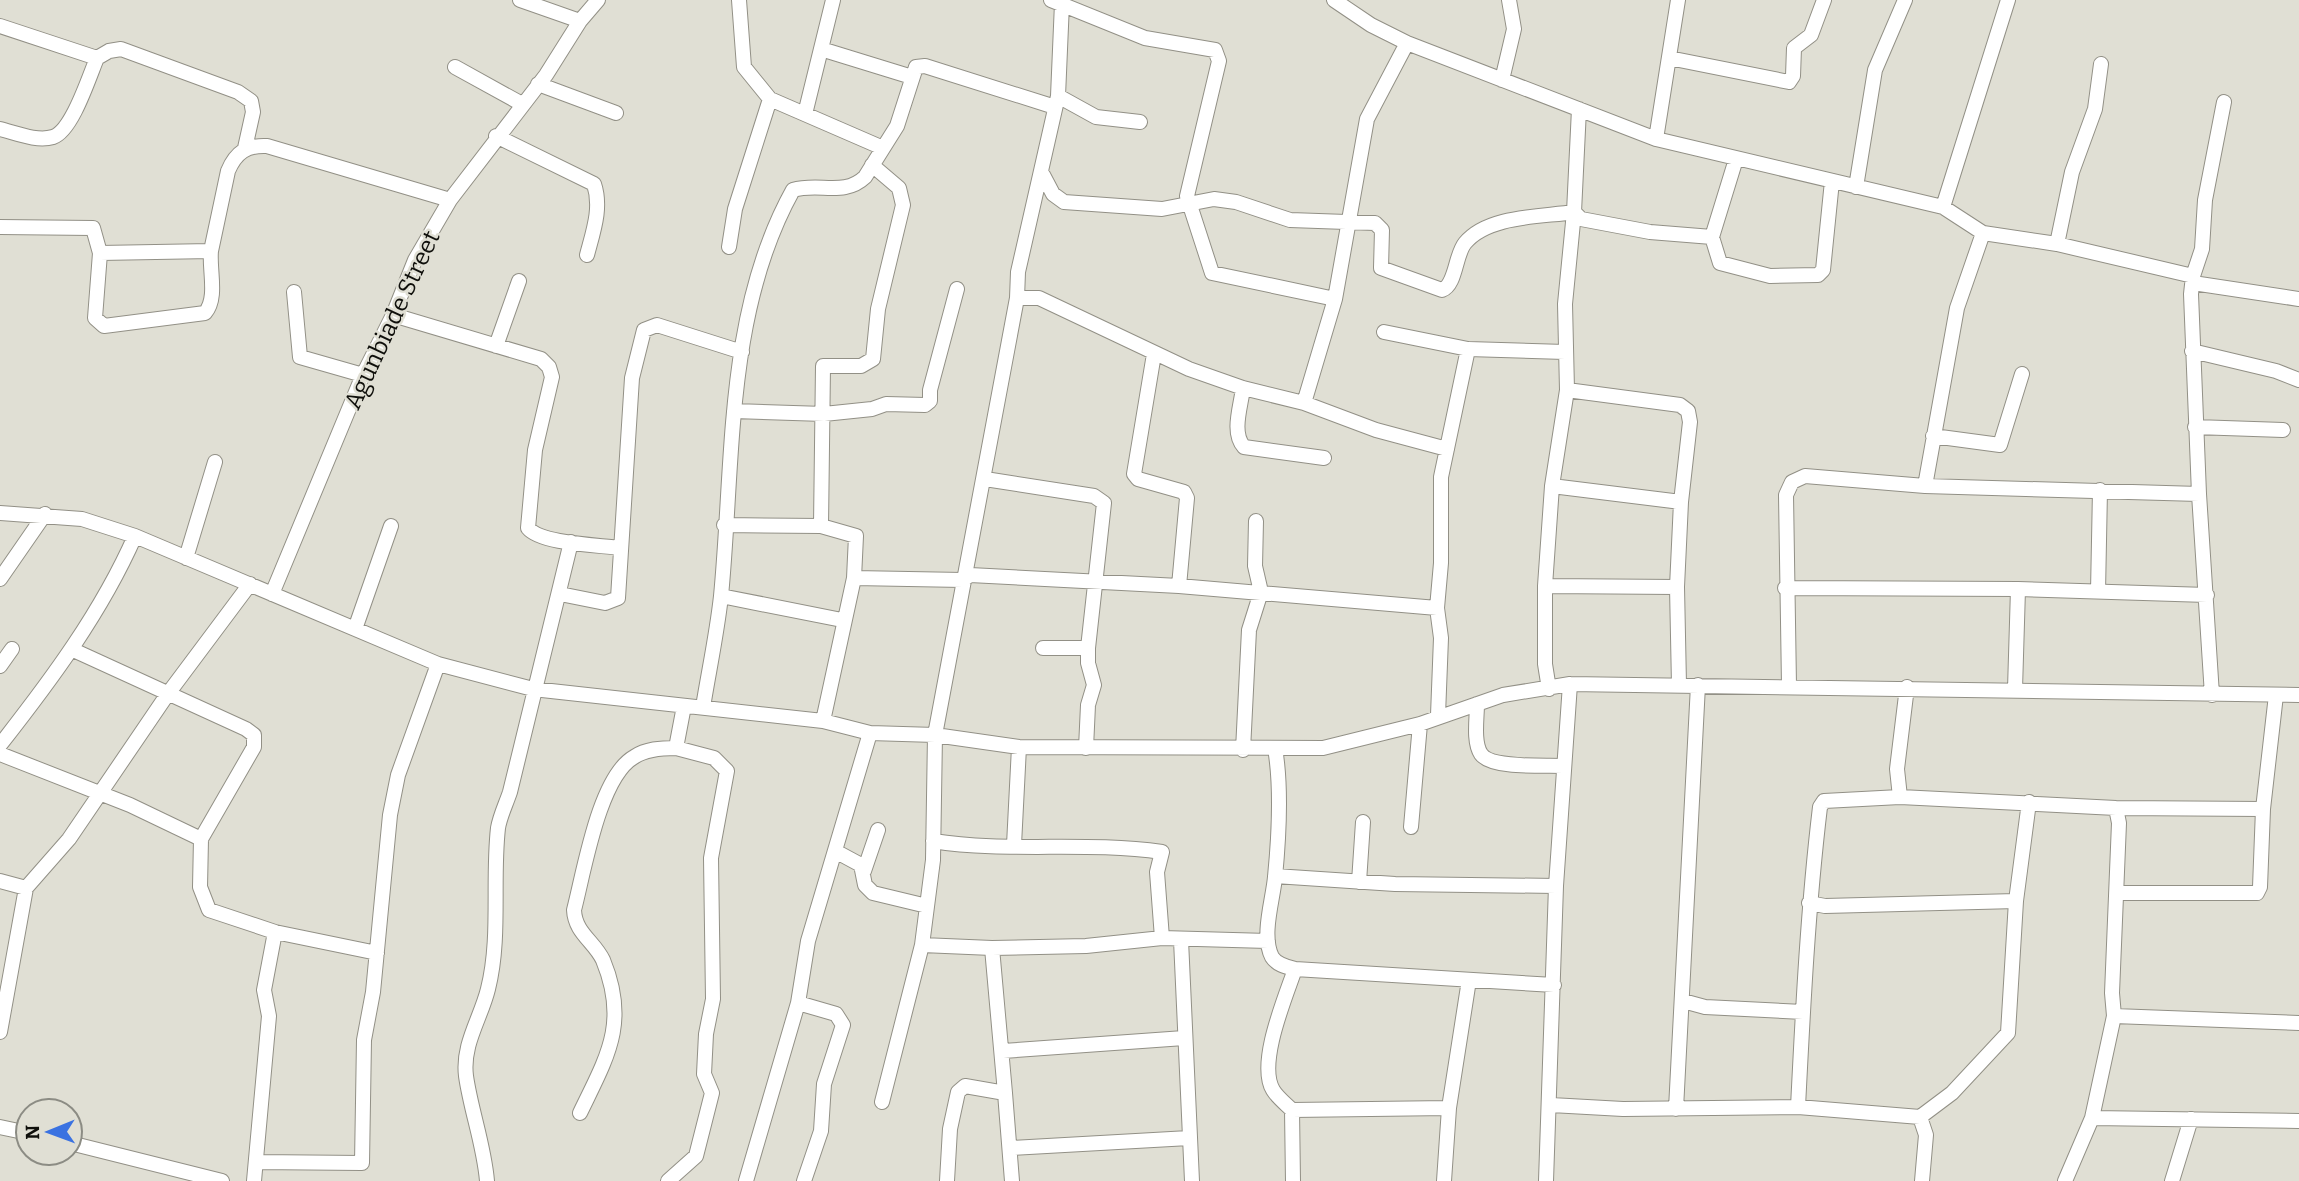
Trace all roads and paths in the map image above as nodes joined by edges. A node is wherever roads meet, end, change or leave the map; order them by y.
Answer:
1 (520, 0) edge
2 (598, 0) edge
3 (739, 0) edge
4 (833, 0) edge
5 (1509, 0) edge
6 (1678, 0) edge
7 (1824, 0) edge
8 (1905, 0) edge
9 (2008, 0) edge
10 (1337, 1) edge
11 (1056, 2) edge
12 (580, 21) junction
13 (0, 27) edge
14 (1407, 43) junction
15 (821, 48) junction
16 (97, 58) junction
17 (1669, 58) junction
18 (2101, 64) dead end
19 (455, 67) dead end
20 (912, 76) junction
21 (1502, 79) junction
22 (538, 84) junction
23 (770, 99) junction
24 (1057, 102) junction
25 (2224, 102) dead end
26 (523, 104) junction
27 (1579, 110) junction
28 (616, 113) dead end
29 (805, 114) junction
30 (1140, 121) dead end
31 (0, 129) edge
32 (496, 136) junction
33 (1656, 139) junction
34 (245, 148) junction
35 (883, 148) junction
36 (1736, 159) junction
37 (872, 164) junction
38 (1042, 174) junction
39 (1832, 181) junction
40 (1856, 187) junction
41 (450, 200) junction
42 (1188, 202) junction
43 (1943, 207) junction
44 (1574, 212) junction
45 (1348, 222) junction
46 (0, 227) edge
47 (1983, 233) junction
48 (1712, 237) junction
49 (2057, 244) junction
50 (729, 247) dead end
51 (211, 251) junction
52 (100, 253) junction
53 (587, 255) dead end
54 (2193, 280) junction
55 (519, 281) dead end
56 (957, 289) dead end
57 (294, 292) dead end
58 (1017, 298) junction
59 (1335, 299) junction
60 (2299, 299) edge
61 (393, 315) junction
62 (1384, 332) dead end
63 (496, 346) junction
64 (1468, 349) junction
65 (2192, 351) junction
66 (742, 352) junction
67 (1565, 352) junction
68 (1154, 354) junction
69 (2022, 374) dead end
70 (363, 375) junction
71 (2299, 380) edge
72 (1243, 388) junction
73 (1567, 390) junction
74 (1304, 403) junction
75 (734, 411) junction
76 (824, 414) junction
77 (2195, 427) junction
78 (2283, 430) dead end
79 (1933, 436) junction
80 (1447, 449) junction
81 (1324, 458) dead end
82 (215, 462) dead end
83 (985, 479) junction
84 (1552, 486) junction
85 (1925, 486) junction
86 (2100, 490) junction
87 (2199, 494) junction
88 (1681, 502) junction
89 (0, 513) edge
90 (45, 514) junction
91 (1256, 521) dead end
92 (724, 525) junction
93 (391, 526) dead end
94 (821, 526) junction
95 (135, 536) junction
96 (571, 542) junction
97 (620, 548) junction
98 (186, 558) junction
99 (853, 578) junction
100 (0, 579) edge
101 (963, 580) junction
102 (1097, 582) junction
103 (250, 584) junction
104 (1179, 586) junction
105 (1545, 586) junction
106 (1677, 586) junction
107 (1785, 588) junction
108 (2018, 589) junction
109 (1261, 592) junction
110 (2098, 592) junction
111 (272, 594) junction
112 (560, 594) junction
113 (2207, 595) junction
114 (721, 596) junction
115 (1437, 608) junction
116 (842, 621) junction
117 (355, 629) junction
118 (1043, 648) dead end
119 (1088, 648) junction
120 (12, 649) dead end
121 (71, 649) junction
122 (438, 664) junction
123 (0, 666) edge
124 (1570, 684) junction
125 (1679, 685) junction
126 (1698, 685) junction
127 (1789, 685) junction
128 (1907, 687) junction
129 (533, 689) junction
130 (1549, 689) junction
131 (2015, 689) junction
132 (167, 695) junction
133 (2212, 695) junction
134 (2276, 695) junction
135 (2299, 695) edge
136 (1478, 704) junction
137 (684, 706) junction
138 (703, 707) junction
139 (1438, 715) junction
140 (824, 721) junction
141 (1420, 723) junction
142 (870, 733) junction
143 (935, 734) junction
144 (0, 745) edge
145 (1019, 747) junction
146 (676, 748) junction
147 (1086, 748) junction
148 (1275, 748) junction
149 (1243, 750) junction
150 (0, 754) edge
151 (1563, 766) junction
152 (99, 792) junction
153 (1900, 797) junction
154 (2029, 802) junction
155 (2263, 809) junction
156 (2121, 813) junction
157 (1363, 822) dead end
158 (1411, 827) dead end
159 (878, 830) dead end
160 (201, 839) junction
161 (933, 841) junction
162 (1014, 845) junction
163 (835, 851) junction
164 (864, 871) junction
165 (1275, 876) junction
166 (0, 881) edge
167 (1359, 882) junction
168 (1556, 886) junction
169 (26, 888) junction
170 (2118, 893) junction
171 (2016, 901) junction
172 (1809, 904) junction
173 (927, 906) junction
174 (1160, 913) junction
175 (275, 932) junction
176 (1162, 938) junction
177 (1143, 940) junction
178 (1181, 940) junction
179 (1268, 941) junction
180 (922, 945) junction
181 (992, 948) junction
182 (377, 953) junction
183 (1295, 969) junction
184 (1469, 980) junction
185 (1554, 985) junction
186 (1684, 1001) junction
187 (798, 1003) junction
188 (1803, 1012) junction
189 (2114, 1016) junction
190 (2299, 1023) edge
191 (0, 1032) edge
192 (1184, 1038) junction
193 (1003, 1051) junction
194 (1005, 1093) junction
195 (881, 1102) dead end
196 (1551, 1105) junction
197 (1798, 1107) junction
198 (1450, 1108) junction
199 (1676, 1109) junction
200 (1292, 1110) junction
201 (580, 1113) dead end
202 (1920, 1118) junction
203 (2092, 1118) junction
204 (2191, 1119) junction
205 (2299, 1121) edge
206 (1189, 1138) junction
207 (84, 1146) edge
208 (1011, 1148) junction
209 (256, 1162) junction
210 (222, 1181) edge
211 (254, 1181) edge
212 (486, 1181) edge
213 (668, 1181) edge
214 (746, 1181) edge
215 (804, 1181) edge
216 (947, 1181) edge
217 (1012, 1181) edge
218 (1192, 1181) edge
219 (1293, 1181) edge
220 (1444, 1181) edge
221 (1546, 1181) edge
222 (1922, 1181) edge
223 (2064, 1181) edge
224 (2172, 1181) edge

1 - 12 street
2 - 12 street, Agunbiade Street
3 - 23 street
4 - 15 street
5 - 21 street
6 - 17 street
7 - 17 street
8 - 40 street
9 - 43 street
10 - 14 street
11 - 24 street
11 - 42 street
12 - 22 street, Agunbiade Street
13 - 16 street
14 - 21 street
14 - 45 street
15 - 20 street
15 - 29 street
16 - 31 street
16 - 34 street
17 - 33 street
18 - 49 street
19 - 26 street
20 - 24 street
20 - 35 street
21 - 27 street
22 - 26 street, Agunbiade Street
22 - 28 street
23 - 29 street
23 - 50 street
24 - 30 street
24 - 38 street
25 - 54 street
26 - 32 street, Agunbiade Street
27 - 33 street
27 - 44 street
29 - 35 street
32 - 41 street, Agunbiade Street
32 - 53 street
33 - 36 street
34 - 41 street
34 - 51 street
35 - 37 street
36 - 39 street
36 - 48 street
37 - 66 street
37 - 76 street
38 - 42 street
38 - 58 street
39 - 40 street
39 - 48 street
40 - 43 street
41 - 61 street, Agunbiade Street
42 - 45 street
42 - 59 street
43 - 47 street
44 - 45 street
44 - 48 street
44 - 67 street
45 - 59 street
46 - 52 street
47 - 49 street
47 - 79 street
49 - 54 street
51 - 52 street
51 - 52 street
54 - 60 street
54 - 65 street
55 - 63 street
56 - 76 street
57 - 70 street
58 - 68 street
58 - 83 street
59 - 74 street
61 - 63 street
61 - 70 street, Agunbiade Street
62 - 64 street
63 - 96 street
64 - 67 street
64 - 80 street
65 - 71 street
65 - 77 street
66 - 75 street
66 - 97 street
67 - 73 street
68 - 72 street
68 - 104 street
69 - 79 street
70 - 111 street, Agunbiade Street
72 - 74 street
72 - 81 street
73 - 84 street
73 - 88 street
74 - 80 street
75 - 76 street
75 - 92 street
76 - 94 street
77 - 78 street
77 - 87 street
79 - 85 street
80 - 115 street
82 - 98 street
83 - 101 street
83 - 102 street
84 - 88 street
84 - 105 street
85 - 86 street
85 - 107 street
86 - 87 street
86 - 110 street
87 - 113 street
88 - 106 street
89 - 90 street
90 - 95 street
90 - 100 street
91 - 109 street
92 - 94 street
92 - 114 street
93 - 117 street
94 - 99 street
95 - 98 street
95 - 121 street
96 - 97 street
96 - 112 street
97 - 112 street
98 - 103 street
99 - 101 street
99 - 116 street
101 - 102 street
101 - 143 street
102 - 104 street
102 - 119 street
103 - 111 street
103 - 132 street
104 - 109 street
105 - 106 street
105 - 130 street
106 - 125 street
107 - 108 street
107 - 127 street
108 - 110 street
108 - 131 street
109 - 115 street
109 - 149 street
110 - 113 street
111 - 117 street
112 - 129 street
113 - 133 street
114 - 116 street
114 - 138 street
115 - 139 street
116 - 140 street
117 - 122 street
118 - 119 street
119 - 147 street
120 - 123 street
121 - 132 street
121 - 144 street
122 - 129 street
122 - 182 street
124 - 125 street
124 - 130 street
124 - 151 street
125 - 126 street
126 - 127 street
126 - 186 street
127 - 128 street
128 - 131 street
128 - 153 street
129 - 137 street
129 - 212 street
130 - 136 street
131 - 133 street
132 - 152 street
132 - 160 street
133 - 134 street
134 - 135 street
134 - 155 street
136 - 139 street
136 - 151 street
137 - 138 street
137 - 146 street
138 - 140 street
139 - 141 street
140 - 142 street
141 - 148 street
141 - 158 street
142 - 143 street
142 - 163 street
143 - 145 street
143 - 161 street
145 - 147 street
145 - 162 street
146 - 201 street
146 - 213 street
147 - 149 street
148 - 149 street
148 - 165 street
150 - 152 street
151 - 168 street
152 - 160 street
152 - 169 street
153 - 154 street
153 - 172 street
154 - 156 street
154 - 171 street
155 - 156 street
155 - 170 street
156 - 170 street
157 - 167 street
159 - 164 street
160 - 175 street
161 - 162 street
161 - 173 street
162 - 174 street
163 - 164 street
163 - 187 street
164 - 173 street
165 - 167 street
165 - 179 street
166 - 169 street
167 - 168 street
168 - 185 street
169 - 191 street
170 - 189 street
171 - 172 street
171 - 202 street
172 - 188 street
173 - 180 street
174 - 176 street
174 - 177 street
175 - 182 street
175 - 209 street
176 - 177 street
176 - 178 street
177 - 181 street
178 - 179 street
178 - 192 street
179 - 183 street
180 - 181 street
180 - 195 street
181 - 193 street
182 - 209 street
183 - 184 street
183 - 200 street
184 - 185 street
184 - 198 street
185 - 196 street
186 - 188 street
186 - 199 street
187 - 214 street
187 - 215 street
188 - 197 street
189 - 190 street
189 - 203 street
192 - 193 street
192 - 206 street
193 - 194 street
194 - 208 street
194 - 216 street
196 - 199 street
196 - 221 street
197 - 199 street
197 - 202 street
198 - 200 street
198 - 220 street
200 - 219 street
202 - 222 street
203 - 204 street
203 - 223 street
204 - 205 street
204 - 224 street
206 - 208 street
206 - 218 street
207 - 210 street
208 - 217 street
209 - 211 street

